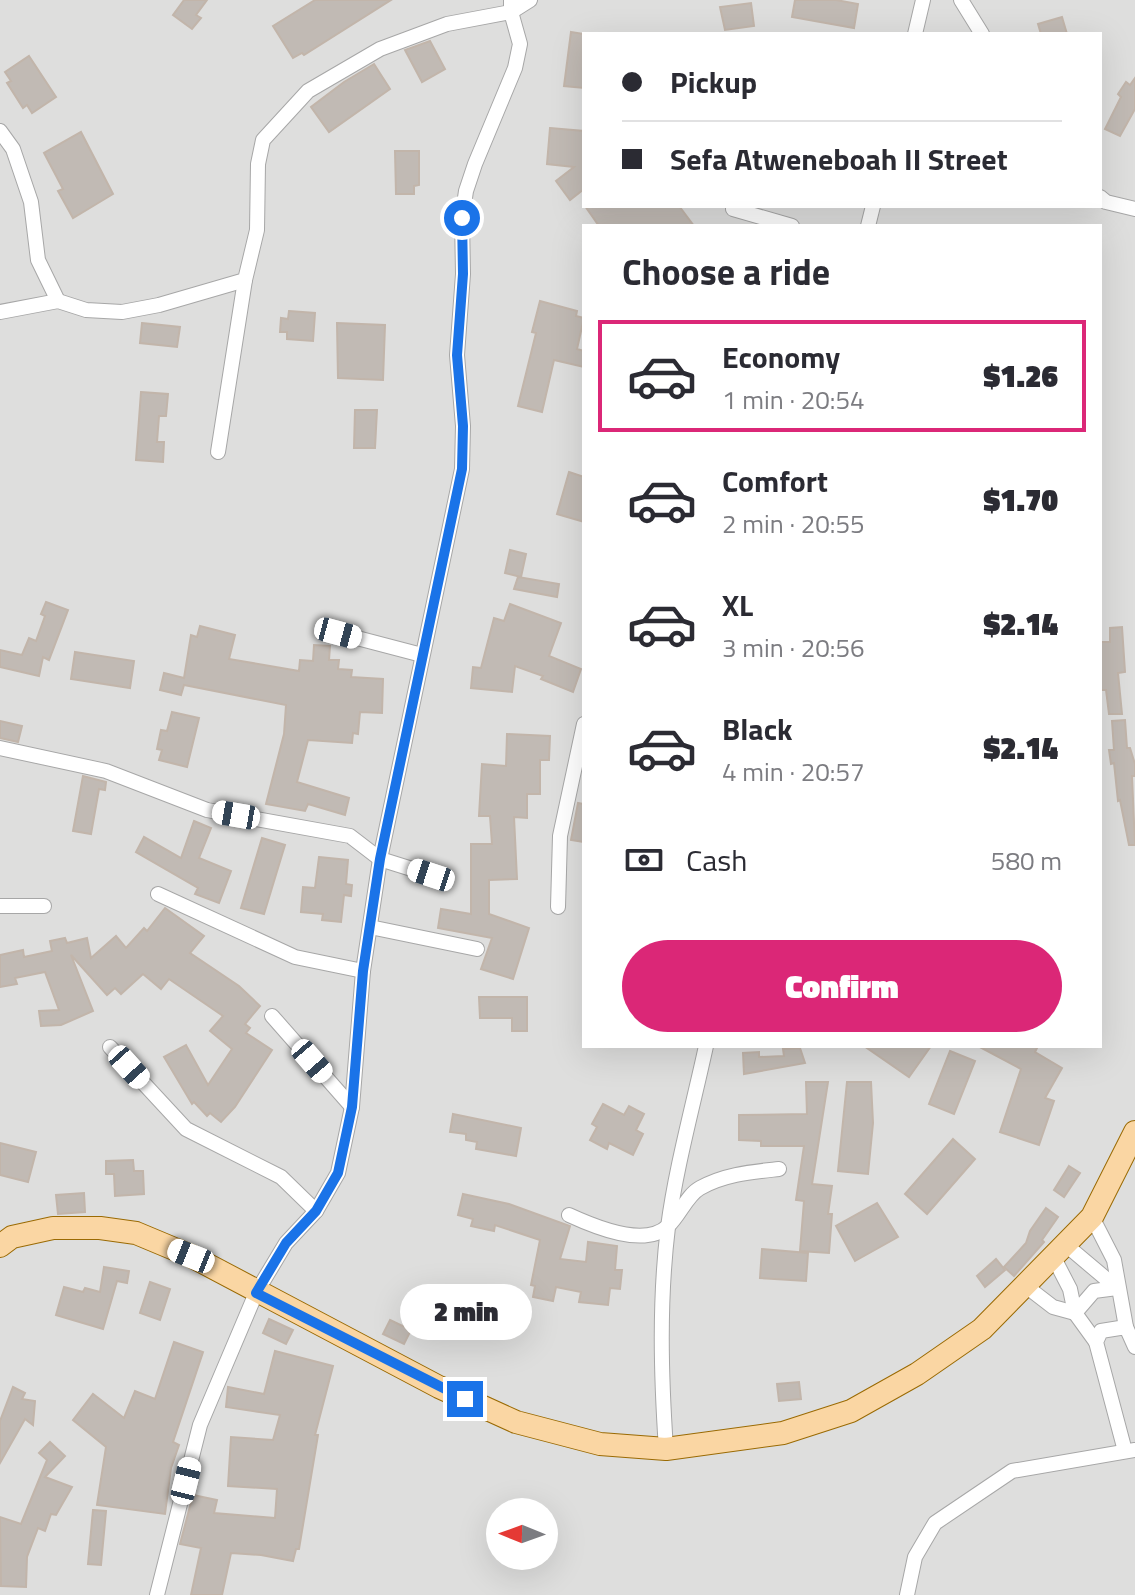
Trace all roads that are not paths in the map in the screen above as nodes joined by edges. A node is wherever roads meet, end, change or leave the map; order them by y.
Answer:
1 (530, 0) edge
2 (923, 0) edge
3 (961, 0) edge
4 (511, 6) edge
5 (915, 32) edge
6 (981, 32) edge
7 (0, 131) edge
8 (1102, 199) edge
9 (733, 209) dead end
10 (1135, 209) edge
11 (785, 224) edge
12 (245, 280) junction
13 (58, 301) junction
14 (0, 312) edge
15 (218, 452) dead end
16 (338, 633) dead end
17 (422, 655) junction
18 (582, 746) edge
19 (0, 748) edge
20 (380, 859) junction
21 (431, 875) dead end
22 (158, 894) dead end
23 (0, 906) edge
24 (44, 906) dead end
25 (558, 907) dead end
26 (370, 927) junction
27 (477, 949) dead end
28 (363, 971) junction
29 (272, 1016) dead end
30 (110, 1047) dead end
31 (706, 1048) edge
32 (352, 1107) junction
33 (1135, 1132) edge
34 (779, 1169) dead end
35 (316, 1211) junction
36 (569, 1215) dead end
37 (1092, 1217) junction
38 (668, 1226) junction
39 (0, 1246) edge
40 (1060, 1252) junction
41 (1027, 1287) junction
42 (1117, 1288) junction
43 (256, 1293) junction
44 (1075, 1313) junction
45 (1126, 1327) junction
46 (1096, 1342) junction
47 (1135, 1347) edge
48 (666, 1449) junction
49 (1130, 1451) edge
50 (157, 1595) edge
51 (907, 1595) edge

1 - 4 street
2 - 5 street
3 - 6 street
4 - 12 street
4 - 17 street
7 - 13 street
8 - 10 street
9 - 11 street
12 - 13 street
12 - 15 street
13 - 14 street
16 - 17 street
17 - 20 street
18 - 25 street
19 - 20 street
20 - 21 street
20 - 26 street
22 - 28 street
23 - 24 street
26 - 27 street
26 - 28 street
28 - 32 street
29 - 32 street
30 - 35 street
31 - 38 street
32 - 35 street
33 - 37 main road
34 - 38 street
35 - 43 street
36 - 38 street
37 - 40 main road
37 - 42 street
38 - 48 street
39 - 43 main road
40 - 41 main road
40 - 42 street
40 - 44 street
41 - 44 street
41 - 48 main road
42 - 44 street
42 - 45 street
43 - 48 main road
43 - 50 street
44 - 46 street
45 - 46 street
45 - 47 street
46 - 49 street
49 - 51 street

